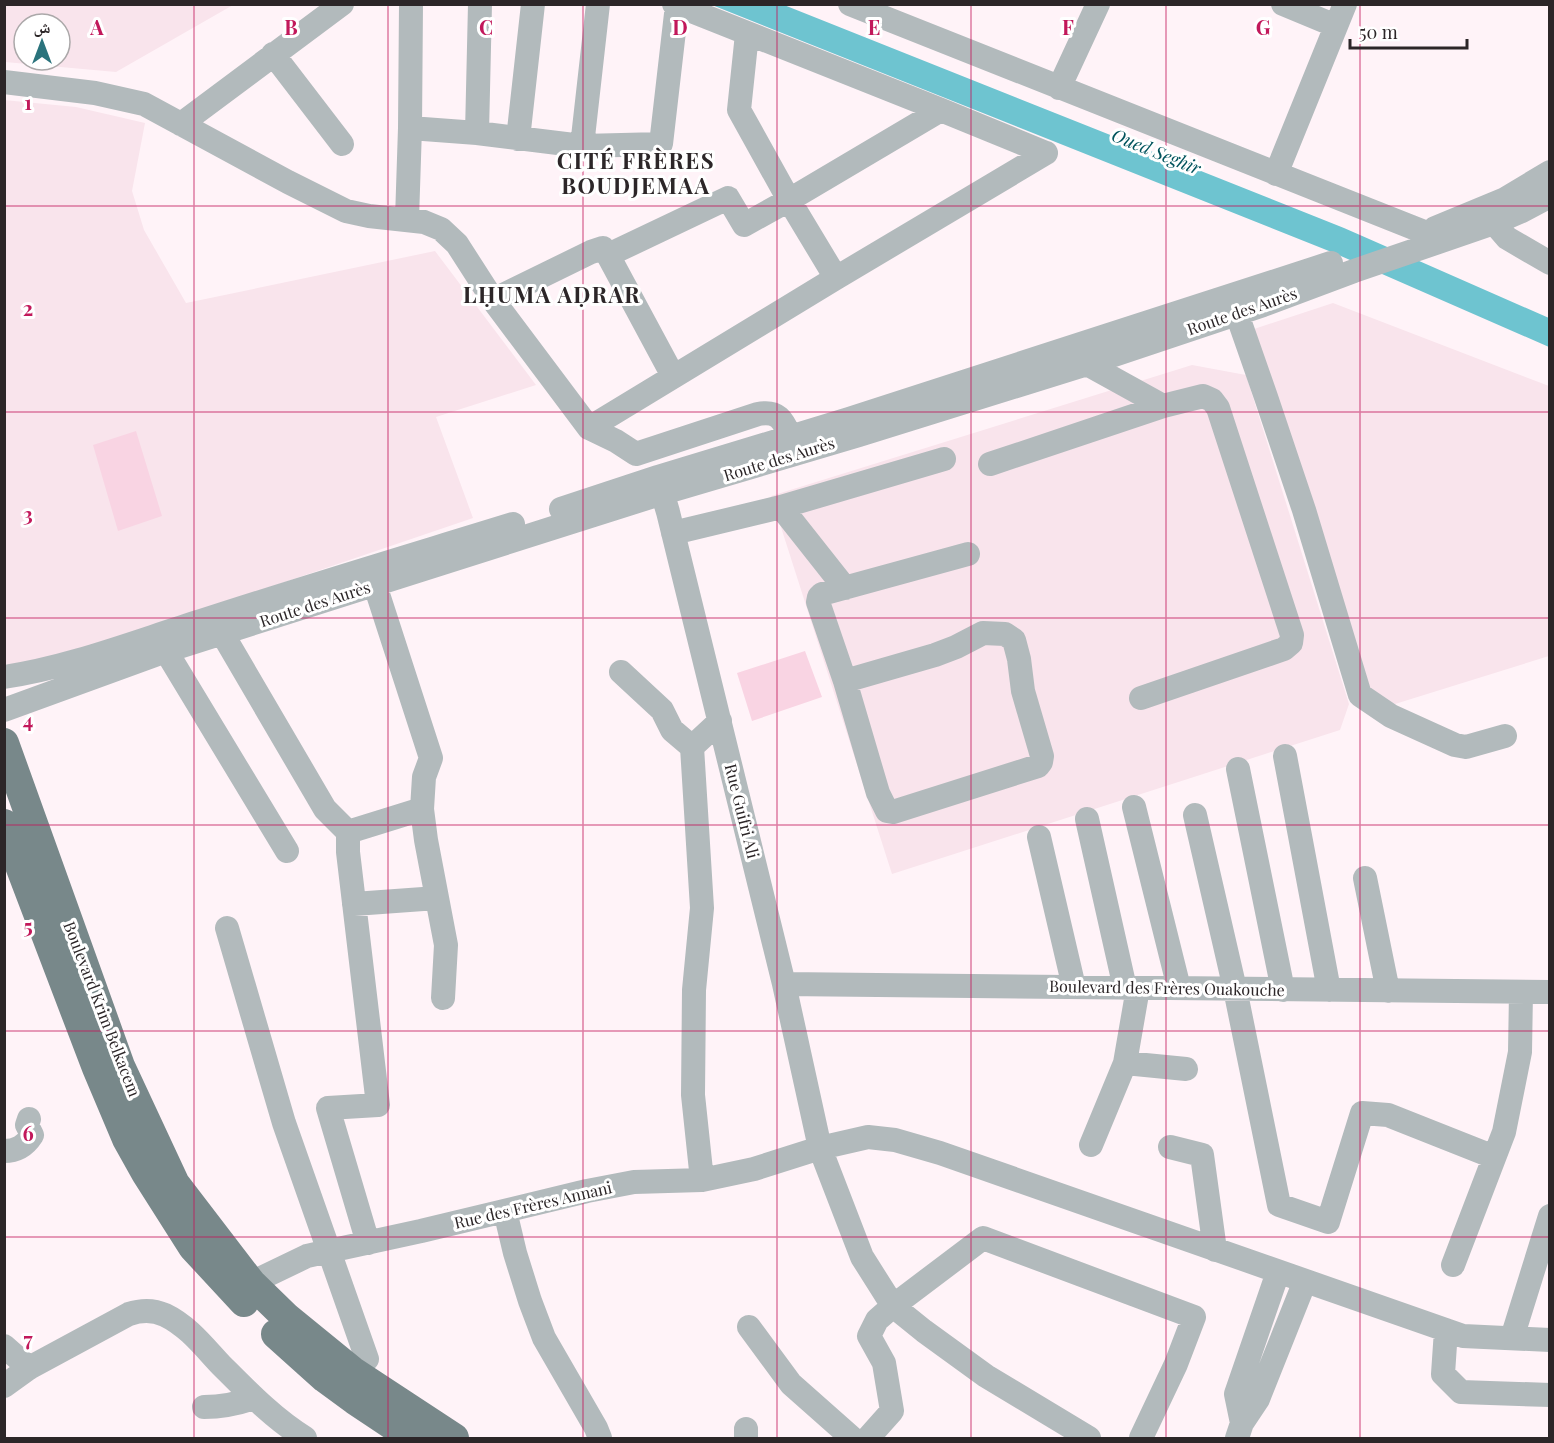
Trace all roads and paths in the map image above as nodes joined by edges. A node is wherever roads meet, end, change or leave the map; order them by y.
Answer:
1 (342, 4) edge
2 (411, 4) edge
3 (480, 4) edge
4 (533, 4) edge
5 (598, 4) edge
6 (850, 4) edge
7 (1098, 4) edge
8 (1283, 4) edge
9 (675, 5) edge
10 (1340, 15) edge
11 (747, 34) junction
12 (273, 54) junction
13 (4, 82) edge
14 (1059, 88) junction
15 (941, 110) junction
16 (181, 124) junction
17 (410, 128) junction
18 (477, 133) junction
19 (518, 139) junction
20 (342, 144) dead end
21 (582, 146) junction
22 (1550, 172) edge
23 (1276, 174) junction
24 (1550, 196) edge
25 (789, 200) junction
26 (1491, 215) junction
27 (407, 219) junction
28 (1414, 242) junction
29 (608, 255) junction
30 (1550, 264) edge
31 (1322, 274) junction
32 (836, 278) junction
33 (493, 300) junction
34 (1237, 314) junction
35 (1087, 364) junction
36 (673, 376) junction
37 (1163, 406) junction
38 (589, 428) junction
39 (790, 436) junction
40 (944, 459) dead end
41 (990, 464) dead end
42 (661, 485) junction
43 (781, 507) junction
44 (673, 533) junction
45 (968, 554) dead end
46 (375, 585) junction
47 (845, 588) junction
48 (222, 633) junction
49 (166, 651) junction
50 (621, 672) dead end
51 (4, 677) edge
52 (845, 681) junction
53 (1141, 698) dead end
54 (4, 710) edge
55 (720, 721) junction
56 (1505, 736) dead end
57 (4, 743) edge
58 (692, 747) junction
59 (1286, 756) dead end
60 (1238, 769) dead end
61 (4, 789) edge
62 (1134, 807) dead end
63 (422, 810) junction
64 (1196, 815) dead end
65 (1087, 819) dead end
66 (4, 824) edge
67 (348, 832) junction
68 (1039, 837) dead end
69 (287, 851) dead end
70 (1365, 878) dead end
71 (437, 898) junction
72 (354, 904) junction
73 (227, 928) dead end
74 (784, 984) junction
75 (1074, 987) junction
76 (1131, 988) junction
77 (1179, 988) junction
78 (1235, 989) junction
79 (1283, 990) junction
80 (1329, 990) junction
81 (1388, 991) junction
82 (1521, 992) junction
83 (1550, 992) edge
84 (443, 998) dead end
85 (1125, 1063) junction
86 (108, 1067) junction
87 (1186, 1069) dead end
88 (28, 1119) dead end
89 (1091, 1144) dead end
90 (1170, 1147) dead end
91 (820, 1148) junction
92 (4, 1151) edge
93 (1494, 1157) junction
94 (702, 1180) junction
95 (505, 1211) junction
96 (1550, 1216) edge
97 (368, 1243) junction
98 (1215, 1250) junction
99 (328, 1251) junction
100 (1453, 1265) dead end
101 (1278, 1272) junction
102 (1305, 1281) junction
103 (251, 1283) junction
104 (893, 1306) junction
105 (749, 1327) dead end
106 (1446, 1330) junction
107 (1512, 1338) junction
108 (1550, 1340) edge
109 (4, 1346) edge
110 (368, 1359) dead end
111 (29, 1368) junction
112 (4, 1386) edge
113 (1550, 1395) edge
114 (254, 1398) junction
115 (204, 1407) dead end
116 (1239, 1431) edge
117 (305, 1438) edge
118 (412, 1438) edge
119 (454, 1438) edge
120 (600, 1438) edge
121 (852, 1438) edge
122 (868, 1438) edge
123 (1089, 1438) edge
124 (1141, 1438) edge

1 - 12 street
2 - 17 street
3 - 18 street
4 - 19 street
5 - 21 street
6 - 14 street
7 - 14 street
8 - 10 street
9 - 11 street
9 - 21 street
10 - 23 street
11 - 15 street
11 - 25 street
12 - 16 street
12 - 20 street
13 - 16 street
14 - 23 street
15 - 25 street
15 - 32 street
16 - 27 street
17 - 18 street
17 - 27 street
18 - 19 street
19 - 21 street
22 - 26 street, Route des Aurès
23 - 28 street
24 - 26 street, Route des Aurès
25 - 29 street
25 - 32 street
26 - 28 street, Route des Aurès
26 - 30 street
27 - 33 street
28 - 31 street, Route des Aurès
29 - 33 street
29 - 36 street
31 - 34 street, Route des Aurès
31 - 39 street, Route des Aurès
32 - 36 street
33 - 38 street
34 - 35 street, Route des Aurès
34 - 56 street
35 - 37 street
35 - 42 street, Route des Aurès
36 - 38 street
37 - 41 street
37 - 53 street
38 - 39 street
39 - 42 street, Route des Aurès
40 - 43 street
42 - 44 street, Rue Guifri Ali
42 - 46 street, Route des Aurès
42 - 51 street, Route des Aurès
43 - 44 street
43 - 47 street
44 - 55 street, Rue Guifri Ali
45 - 47 street
46 - 48 street, Route des Aurès
46 - 63 street
47 - 52 street
48 - 49 street, Route des Aurès
48 - 67 street
49 - 54 street, Route des Aurès
49 - 69 street
50 - 58 street
52 - 52 street
55 - 58 street
55 - 74 street, Rue Guifri Ali
57 - 86 main road, Boulevard Krim Belkacem
58 - 94 street
59 - 80 street
60 - 79 street
61 - 86 main road
62 - 77 street
63 - 67 street
63 - 71 street
64 - 78 street
65 - 76 street
66 - 86 main road, Boulevard Krim Belkacem
67 - 72 street
68 - 75 street
70 - 81 street
71 - 72 street
71 - 84 street
72 - 97 street
73 - 99 street
74 - 75 street, Boulevard des Frères Ouakouche
74 - 91 street, Rue Guifri Ali
75 - 76 street, Boulevard des Frères Ouakouche
76 - 77 street, Boulevard des Frères Ouakouche
76 - 85 street
77 - 78 street, Boulevard des Frères Ouakouche
78 - 79 street, Boulevard des Frères Ouakouche
78 - 93 street
79 - 80 street, Boulevard des Frères Ouakouche
80 - 81 street, Boulevard des Frères Ouakouche
81 - 82 street, Boulevard des Frères Ouakouche
82 - 83 street, Boulevard des Frères Ouakouche
82 - 93 street
85 - 87 street
85 - 89 street
86 - 103 main road, Boulevard Krim Belkacem
86 - 118 main road, Boulevard Krim Belkacem
88 - 92 street
90 - 98 street
91 - 94 street, Rue des Frères Annani
91 - 98 street, Rue des Frères Annani
91 - 104 street, Rue Guifri Ali
93 - 100 street
94 - 95 street, Rue des Frères Annani
95 - 97 street, Rue des Frères Annani
95 - 120 street
96 - 107 street
97 - 99 street, Rue des Frères Annani
98 - 101 street, Rue des Frères Annani
99 - 103 street, Rue des Frères Annani
99 - 110 street
101 - 102 street, Rue des Frères Annani
101 - 116 street
102 - 106 street, Rue des Frères Annani
102 - 116 street
103 - 119 main road, Boulevard Krim Belkacem
104 - 122 street
104 - 123 street, Rue Guifri Ali
104 - 124 street
105 - 121 street
106 - 107 street, Rue des Frères Annani
106 - 113 street
107 - 108 street, Rue des Frères Annani
109 - 111 street
111 - 112 street
111 - 114 street
114 - 115 street
114 - 117 street

